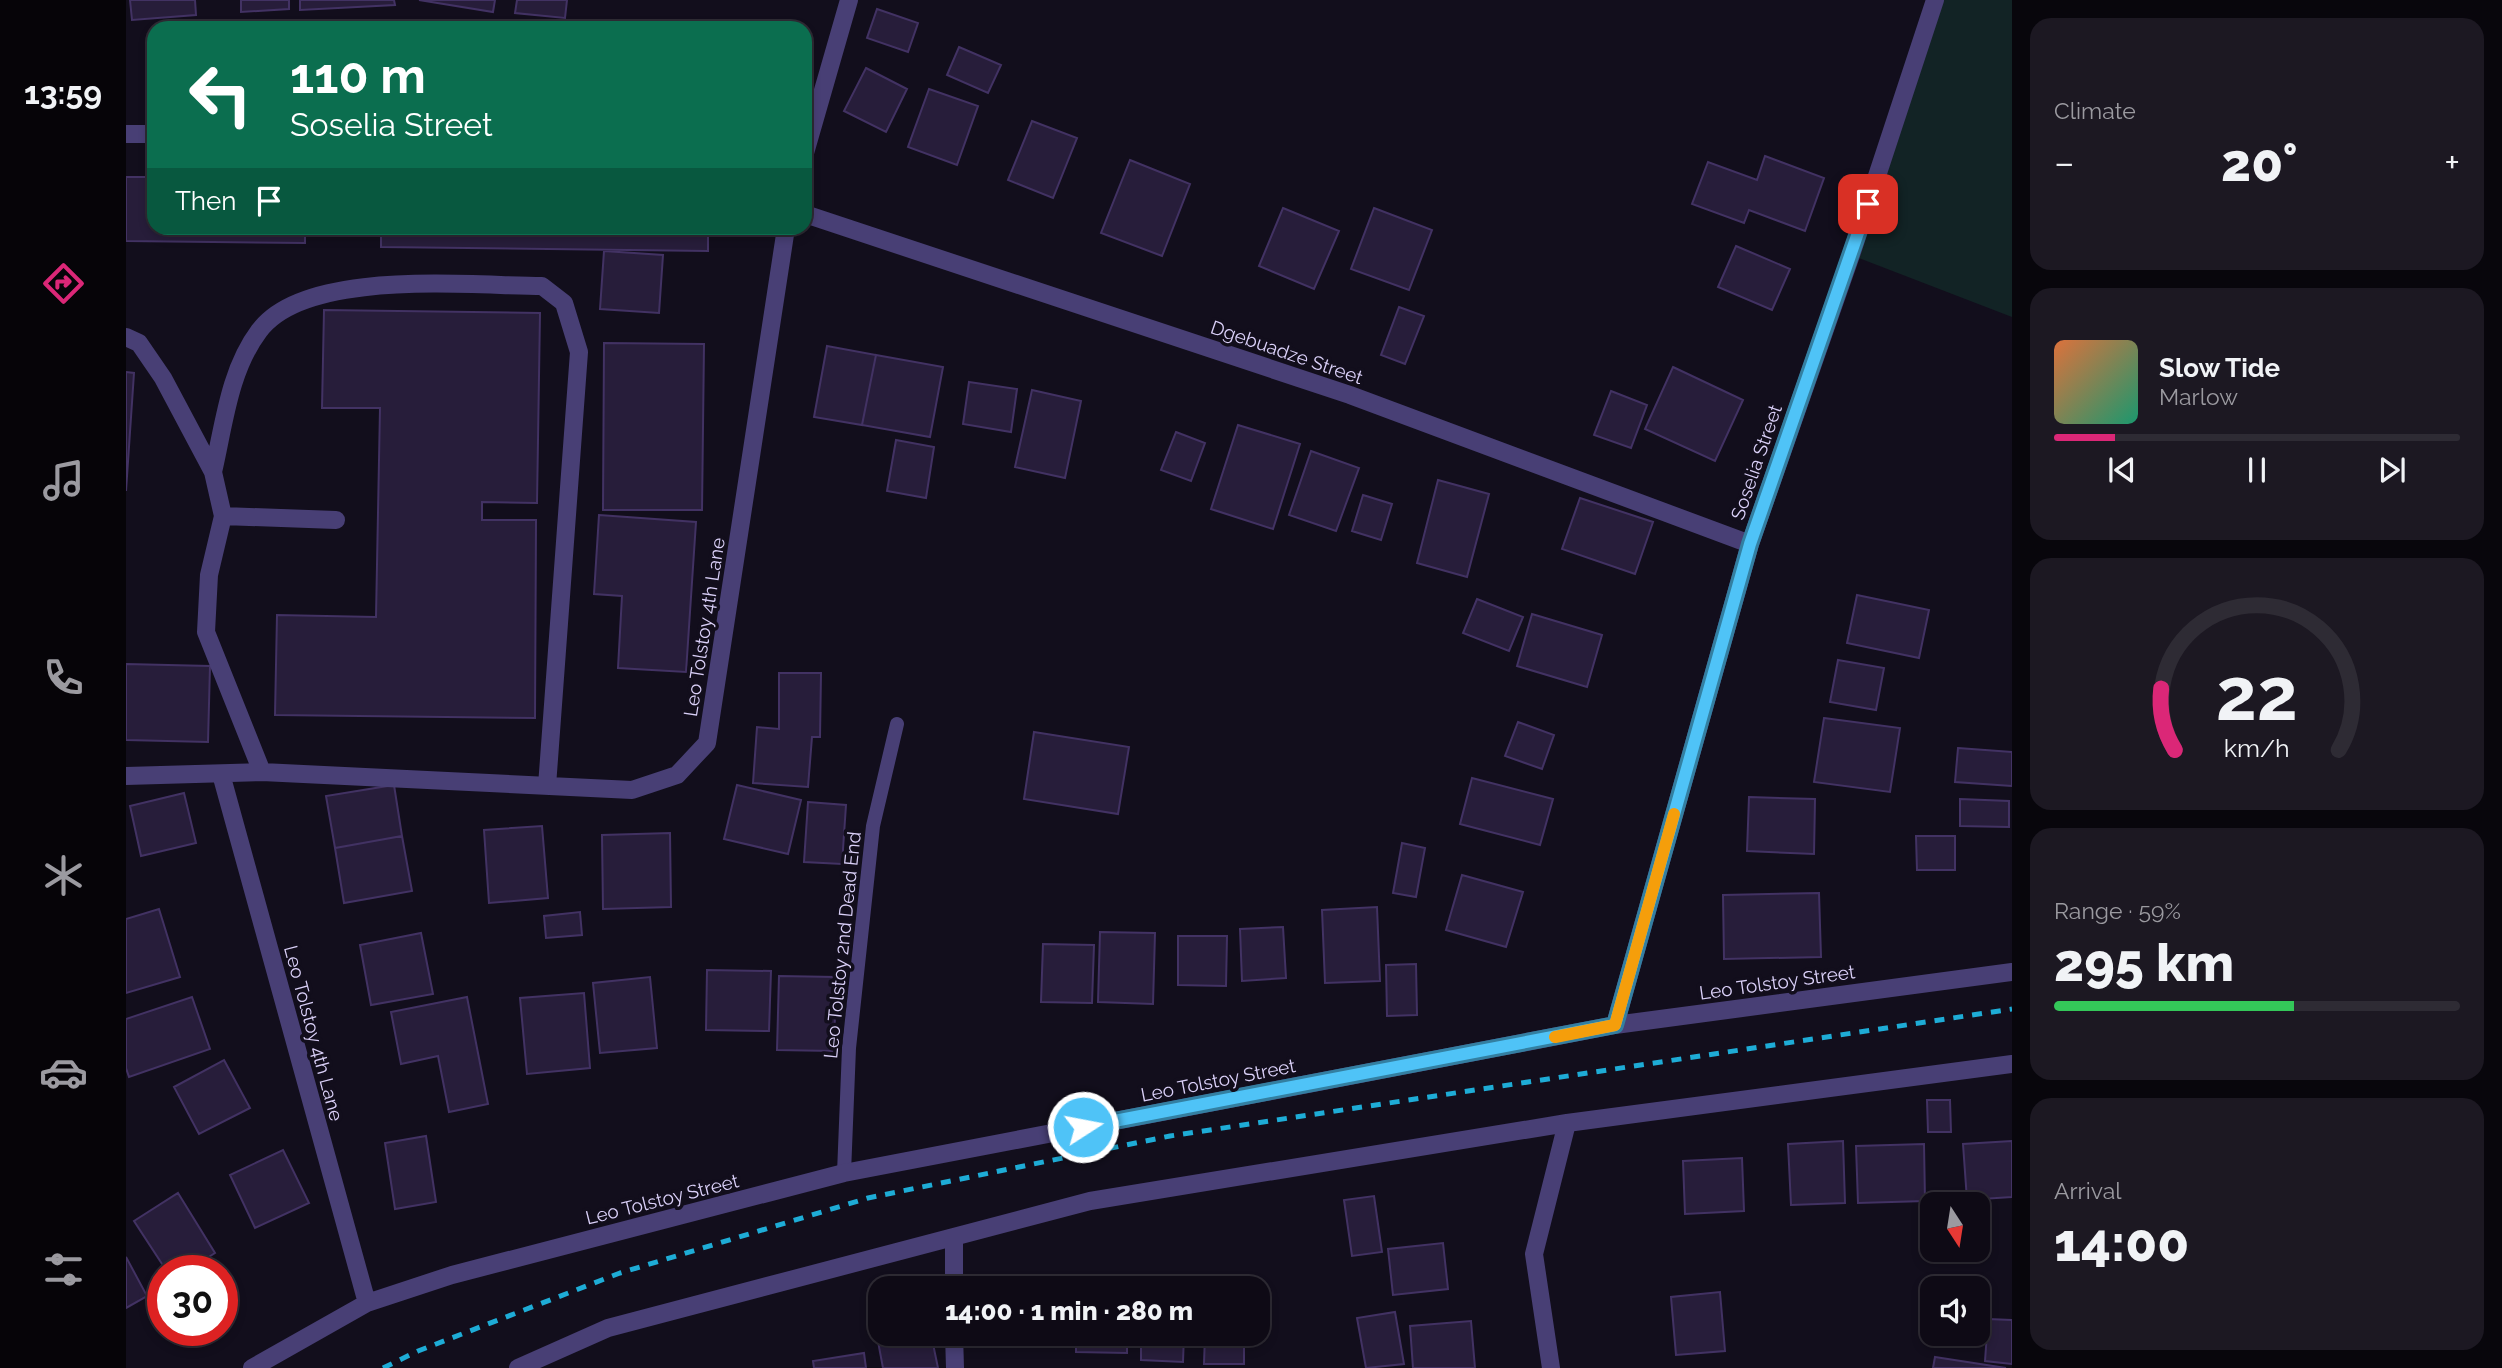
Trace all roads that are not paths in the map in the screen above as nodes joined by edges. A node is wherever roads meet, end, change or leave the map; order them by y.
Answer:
1 (849, 0) edge
2 (1935, 0) edge
3 (812, 129) edge
4 (126, 134) edge
5 (147, 134) edge
6 (812, 216) edge
7 (785, 235) edge
8 (126, 337) edge
9 (213, 472) junction
10 (223, 516) junction
11 (336, 520) dead end
12 (1750, 544) junction
13 (897, 724) dead end
14 (262, 772) junction
15 (221, 774) junction
16 (126, 776) edge
17 (547, 786) junction
18 (2012, 972) edge
19 (1615, 1025) junction
20 (2012, 1064) edge
21 (1567, 1123) junction
22 (844, 1173) junction
23 (954, 1237) junction
24 (954, 1276) edge
25 (367, 1303) junction
26 (954, 1346) edge
27 (252, 1368) edge
28 (518, 1368) edge
29 (955, 1368) edge
30 (1551, 1368) edge

1 - 3 street
2 - 12 street, Soselia Street
4 - 5 street
6 - 12 street, Dgebuadze Street
7 - 17 street, Leo Tolstoy 4th Lane
8 - 9 street
9 - 10 street
9 - 17 street
10 - 11 street
10 - 14 street
12 - 19 street, Soselia Street
13 - 22 lane, Leo Tolstoy 2nd Dead End
14 - 15 street, Leo Tolstoy 4th Lane
14 - 17 street, Leo Tolstoy 4th Lane
15 - 16 street, Leo Tolstoy 4th Lane
15 - 25 street, Leo Tolstoy 4th Lane
18 - 19 street, Leo Tolstoy Street
19 - 22 street, Leo Tolstoy Street
20 - 21 street
21 - 23 street
21 - 30 street
22 - 25 street, Leo Tolstoy Street
23 - 24 street
23 - 28 street
25 - 27 street, Leo Tolstoy Street
26 - 29 street

